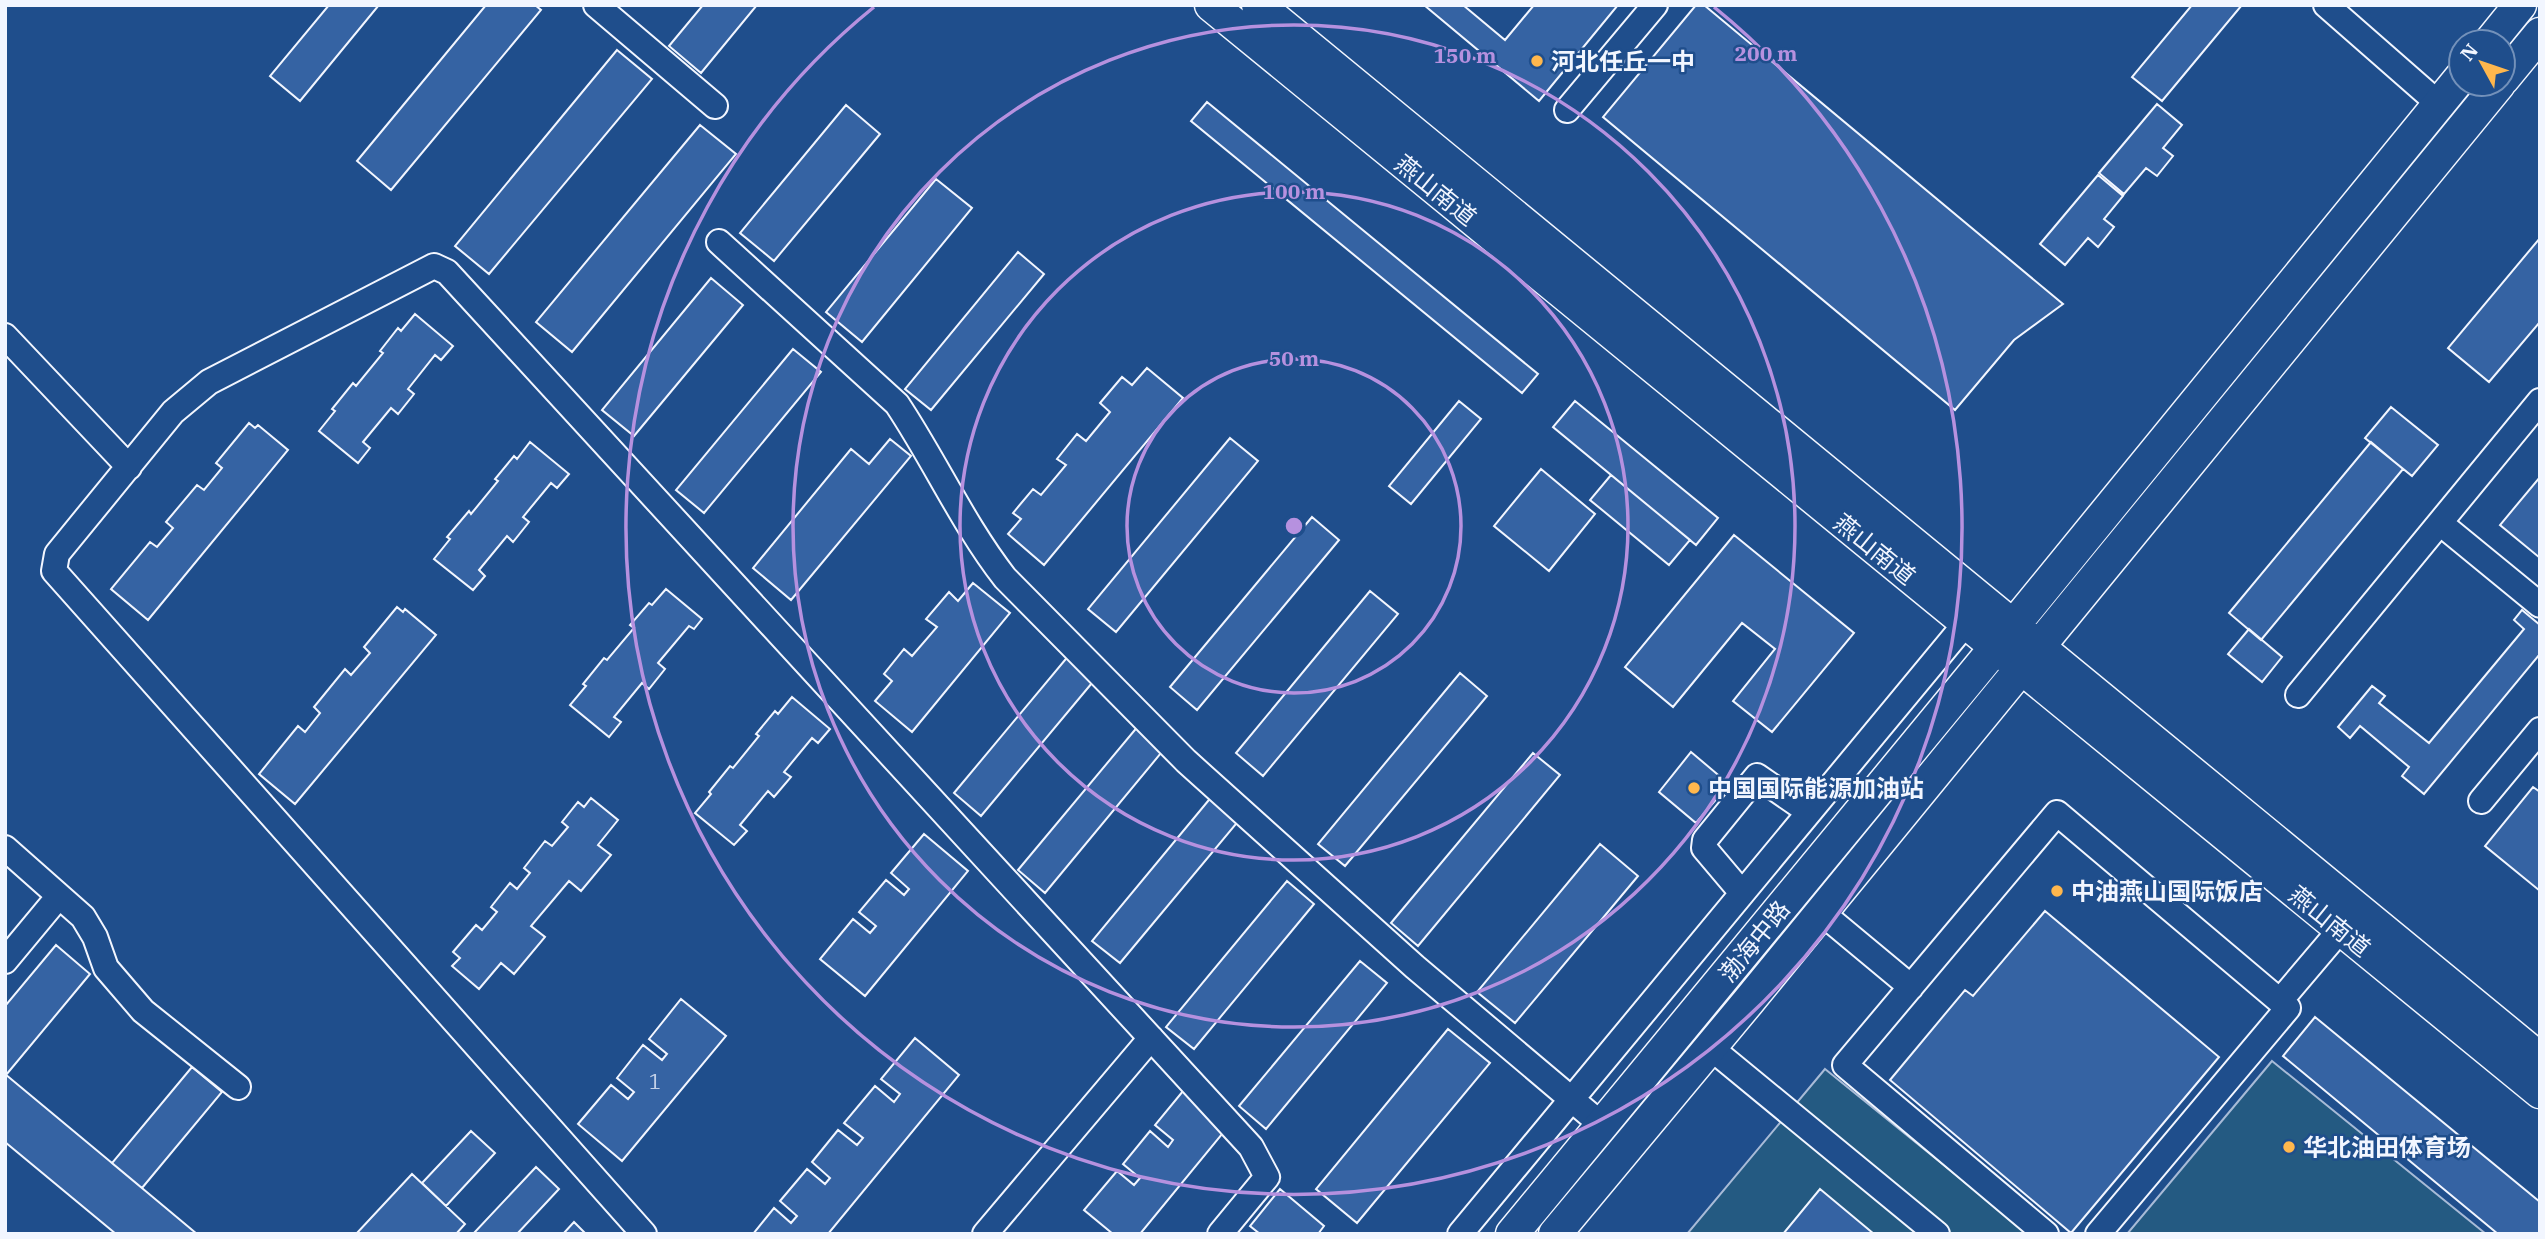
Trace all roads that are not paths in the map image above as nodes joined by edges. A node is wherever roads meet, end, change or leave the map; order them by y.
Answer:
1 (596, 5) edge
2 (1211, 5) edge
3 (1258, 5) edge
4 (1655, 5) edge
5 (2326, 5) edge
6 (2520, 5) edge
7 (2501, 28) edge
8 (2540, 34) edge
9 (2517, 62) edge
10 (2447, 95) edge
11 (2488, 98) edge
12 (2439, 104) junction
13 (715, 106) dead end
14 (1567, 110) dead end
15 (719, 242) dead end
16 (5, 336) edge
17 (2540, 401) edge
18 (129, 467) junction
19 (2440, 523) junction
20 (2540, 605) edge
21 (1966, 623) junction
22 (2004, 636) junction
23 (2030, 658) junction
24 (2298, 695) dead end
25 (2540, 730) edge
26 (2482, 801) dead end
27 (1809, 812) junction
28 (5, 848) edge
29 (1742, 893) junction
30 (59, 896) junction
31 (1822, 913) junction
32 (2340, 929) junction
33 (5, 961) edge
34 (1911, 987) junction
35 (2280, 1001) junction
36 (1151, 1038) junction
37 (1711, 1048) junction
38 (2540, 1059) edge
39 (238, 1087) dead end
40 (2540, 1092) edge
41 (1571, 1098) junction
42 (1602, 1125) junction
43 (644, 1234) edge
44 (985, 1234) edge
45 (1220, 1234) edge
46 (1460, 1234) edge
47 (1512, 1234) edge
48 (1555, 1234) edge
49 (1937, 1234) edge
50 (2046, 1234) edge
51 (2098, 1234) edge

1 - 13 street
2 - 21 main road, 燕山南道
3 - 22 main road, 燕山南道
4 - 14 street
5 - 12 street
6 - 7 main road
8 - 9 main road
10 - 12 main road, 渤海中路
11 - 23 main road, 渤海中路
12 - 22 main road, 渤海中路
15 - 41 street
16 - 18 street
17 - 19 street
18 - 36 street
18 - 43 street
19 - 20 street
19 - 24 street
21 - 22 main road, 燕山南道
21 - 27 street
22 - 23 main road, 燕山南道
22 - 42 main road, 渤海中路
23 - 31 main road, 渤海中路
23 - 32 main road, 燕山南道
23 - 38 main road, 燕山南道
25 - 26 street
27 - 29 street
27 - 29 street
28 - 30 street
29 - 41 street
30 - 33 street
30 - 39 street
31 - 34 street
31 - 37 main road, 渤海中路
32 - 35 street
32 - 40 main road, 燕山南道
34 - 35 street
34 - 50 street
35 - 51 street
36 - 44 street
36 - 45 street
37 - 48 main road, 渤海中路
37 - 49 street
41 - 42 street
41 - 46 street
42 - 47 main road, 渤海中路

